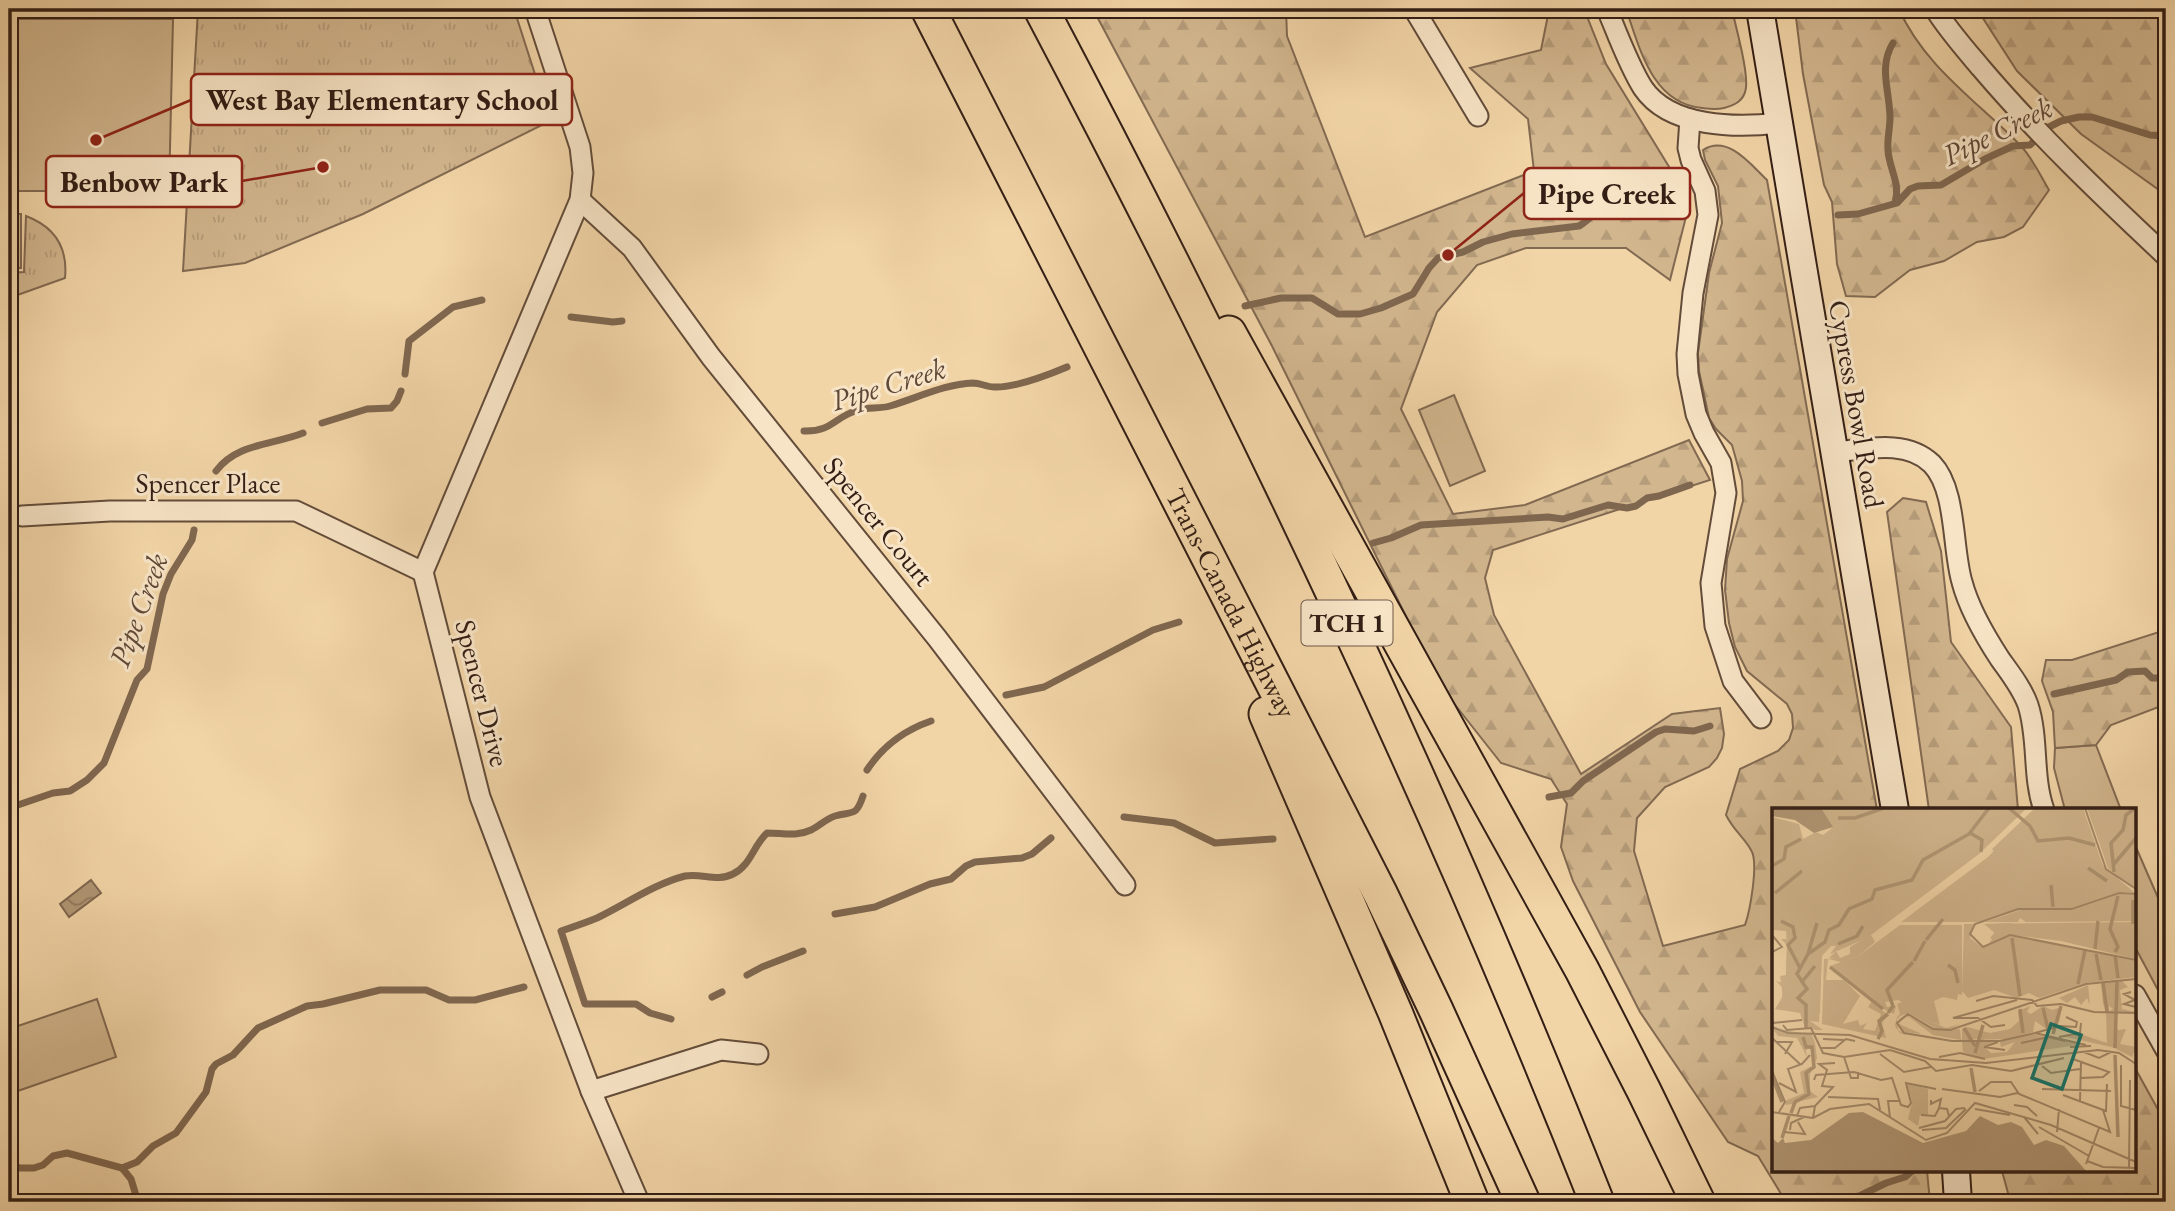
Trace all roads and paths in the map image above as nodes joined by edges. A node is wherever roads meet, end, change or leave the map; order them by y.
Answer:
1 (535, 9) edge
2 (928, 9) edge
3 (1041, 9) edge
4 (1414, 9) edge
5 (1608, 9) edge
6 (1760, 9) edge
7 (1935, 9) edge
8 (1067, 58) junction
9 (1478, 116) dead end
10 (1690, 119) junction
11 (1779, 123) junction
12 (580, 200) junction
13 (2166, 256) edge
14 (1835, 452) junction
15 (1173, 488) junction
16 (22, 516) dead end
17 (423, 572) junction
18 (1761, 718) dead end
19 (1895, 808) edge
20 (2044, 808) edge
21 (1125, 885) dead end
22 (2136, 997) edge
23 (2166, 1050) edge
24 (758, 1054) dead end
25 (592, 1091) junction
26 (1956, 1172) edge
27 (639, 1202) edge
28 (1472, 1202) edge
29 (1523, 1202) edge
30 (1597, 1202) edge
31 (1698, 1202) edge
32 (1958, 1202) edge

1 - 12 street
2 - 15 highway, Trans-Canada Highway
3 - 8 highway, TCH 1
4 - 9 street
5 - 10 street
6 - 11 street, Cypress Bowl Road
7 - 13 street
8 - 30 highway, TCH 1
8 - 31 highway
10 - 11 street
10 - 18 street
11 - 14 street, Cypress Bowl Road
12 - 17 street
12 - 21 street, Spencer Court
14 - 19 street, Cypress Bowl Road
14 - 20 street
15 - 28 highway
15 - 29 highway, Trans-Canada Highway
16 - 17 street, Spencer Place
17 - 25 street, Spencer Drive
22 - 23 street
24 - 25 street
25 - 27 street, Spencer Drive
26 - 32 street

